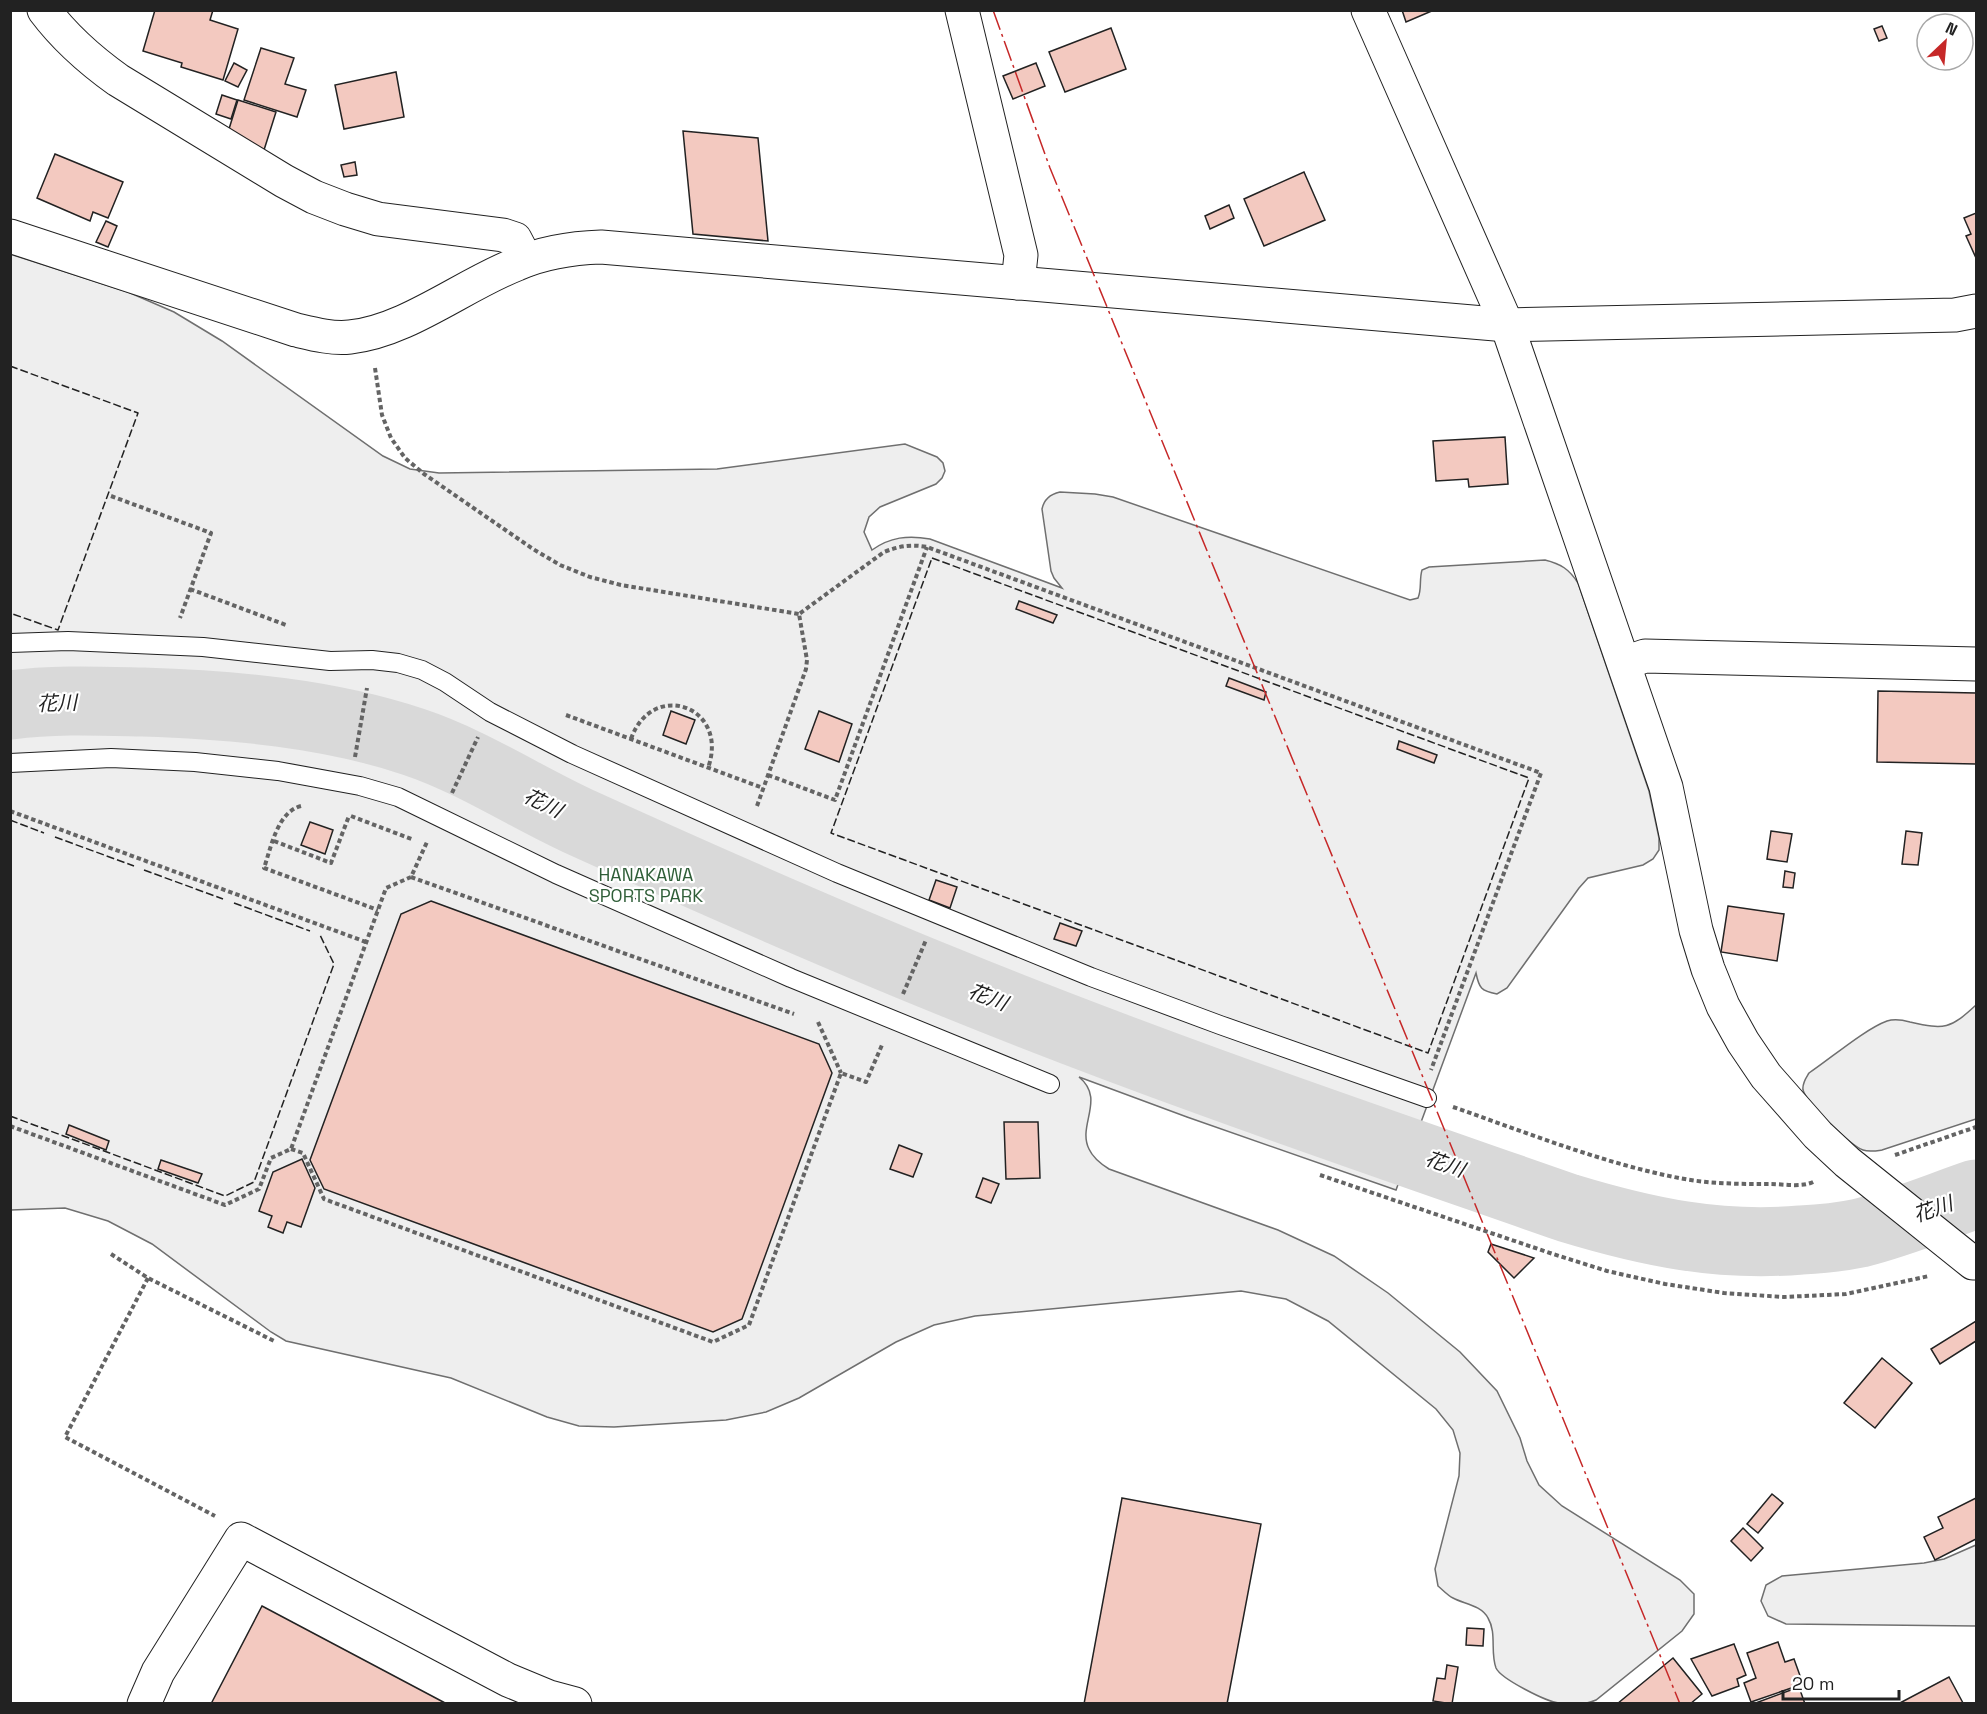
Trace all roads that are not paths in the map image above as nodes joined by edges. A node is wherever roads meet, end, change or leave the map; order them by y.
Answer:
1 (44, 10) edge
2 (962, 10) edge
3 (1368, 10) edge
4 (10, 236) edge
5 (526, 260) junction
6 (1018, 283) junction
7 (1977, 311) edge
8 (1507, 325) junction
9 (10, 643) edge
10 (1624, 663) junction
11 (1977, 664) edge
12 (10, 763) edge
13 (1050, 1084) dead end
14 (1424, 1097) road end
15 (1966, 1256) edge
16 (144, 1704) edge
17 (574, 1704) edge

1 - 5 street
2 - 6 street
3 - 8 street
4 - 5 street
5 - 6 street
6 - 8 street
7 - 8 street
8 - 10 street
9 - 14 lane
10 - 11 street
10 - 15 street
12 - 13 lane
16 - 17 street

